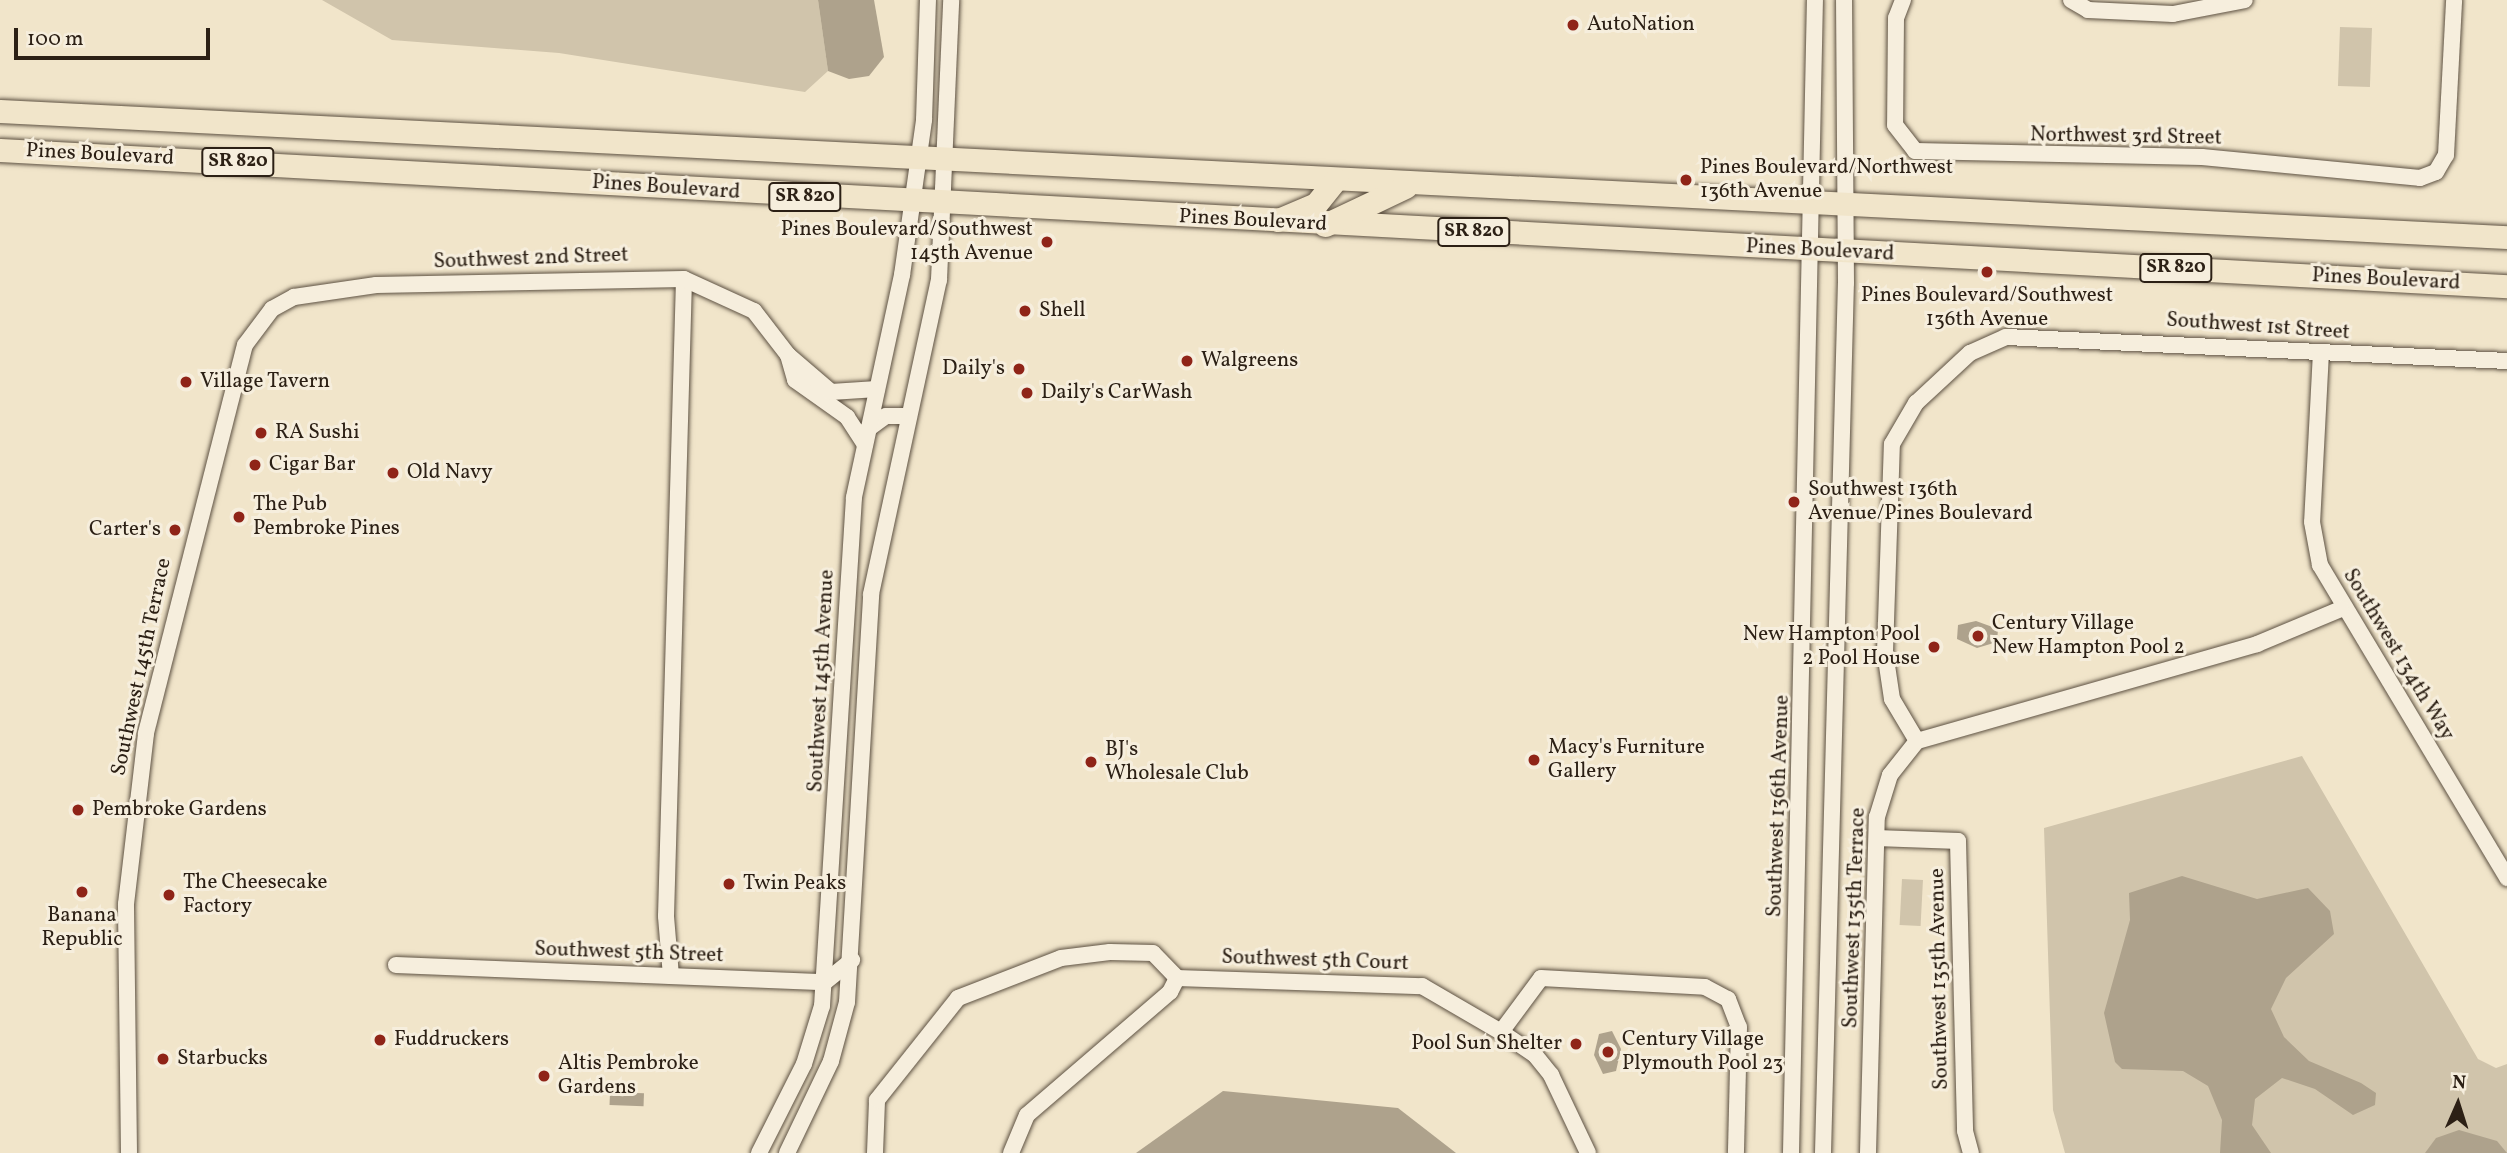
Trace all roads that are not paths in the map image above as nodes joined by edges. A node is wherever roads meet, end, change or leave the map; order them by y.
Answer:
1 (928, 0) edge
2 (951, 0) edge
3 (1815, 0) edge
4 (1844, 0) edge
5 (1903, 0) edge
6 (2071, 0) edge
7 (2245, 0) edge
8 (2454, 0) edge
9 (0, 111) edge
10 (0, 150) edge
11 (919, 157) junction
12 (947, 158) junction
13 (1336, 179) junction
14 (1418, 183) junction
15 (1812, 203) junction
16 (913, 204) junction
17 (945, 205) junction
18 (1845, 205) junction
19 (1272, 222) junction
20 (1325, 225) junction
21 (2507, 237) edge
22 (1812, 250) junction
23 (1846, 252) junction
24 (684, 279) junction
25 (2507, 286) edge
26 (256, 325) joint
27 (2321, 352) junction
28 (788, 355) junction
29 (2507, 361) edge
30 (877, 389) junction
31 (908, 416) junction
32 (867, 437) junction
33 (2341, 609) junction
34 (1917, 741) junction
35 (1877, 838) junction
36 (2507, 878) edge
37 (852, 960) junction
38 (396, 965) dead end
39 (671, 976) junction
40 (1177, 978) junction
41 (825, 982) junction
42 (1501, 1032) junction
43 (129, 1153) edge
44 (759, 1153) edge
45 (787, 1153) edge
46 (875, 1153) edge
47 (1012, 1153) edge
48 (1588, 1153) edge
49 (1736, 1153) edge
50 (1791, 1153) edge
51 (1823, 1153) edge
52 (1868, 1153) edge
53 (1971, 1153) edge

1 - 11 street, Southwest 145th Avenue
2 - 12 street, Southwest 145th Avenue
3 - 15 street, Southwest 136th Avenue
4 - 18 street
5 - 8 street, Northwest 3rd Street
6 - 7 street
9 - 11 highway, Pines Boulevard / SR 820
10 - 16 highway, Pines Boulevard / SR 820
11 - 12 highway, Pines Boulevard / SR 820
11 - 16 street, Southwest 145th Avenue
12 - 13 highway, Pines Boulevard / SR 820
12 - 17 street, Southwest 145th Avenue
13 - 14 highway, Pines Boulevard / SR 820
13 - 19 highway
14 - 15 highway, Pines Boulevard / SR 820
14 - 20 highway
15 - 18 highway, Pines Boulevard / SR 820
15 - 22 street, Southwest 136th Avenue
16 - 17 highway, Pines Boulevard / SR 820
16 - 30 street, Southwest 145th Avenue
17 - 19 highway, Pines Boulevard / SR 820
17 - 31 street, Southwest 145th Avenue
18 - 21 highway, Pines Boulevard / SR 820
18 - 23 street
19 - 20 highway, Pines Boulevard / SR 820
20 - 22 highway, Pines Boulevard / SR 820
22 - 23 highway, Pines Boulevard / SR 820
22 - 50 street, Southwest 136th Avenue
23 - 25 highway, Pines Boulevard / SR 820
23 - 51 street
24 - 26 street, Southwest 2nd Street
24 - 28 street, Southwest 2nd Street
24 - 39 street
26 - 43 street, Southwest 145th Terrace
27 - 29 street, Southwest 1st Street
27 - 33 street, Southwest 134th Way
27 - 34 street, Southwest 1st Street
28 - 30 street, Southwest 2nd Street
28 - 32 street, Southwest 2nd Street
30 - 32 street, Southwest 145th Avenue
31 - 32 street
31 - 37 street, Southwest 145th Avenue
32 - 41 street, Southwest 145th Avenue
33 - 34 street
33 - 36 street, Southwest 134th Way
34 - 35 street, Southwest 135th Terrace
35 - 52 street, Southwest 135th Terrace
35 - 53 street, Southwest 135th Avenue
37 - 41 street
37 - 45 street, Southwest 145th Avenue
38 - 39 street, Southwest 5th Street
39 - 41 street, Southwest 5th Street
40 - 42 street, Southwest 5th Court
40 - 46 street
40 - 47 street
41 - 44 street, Southwest 145th Avenue
42 - 48 street, Southwest 5th Court
42 - 49 street

